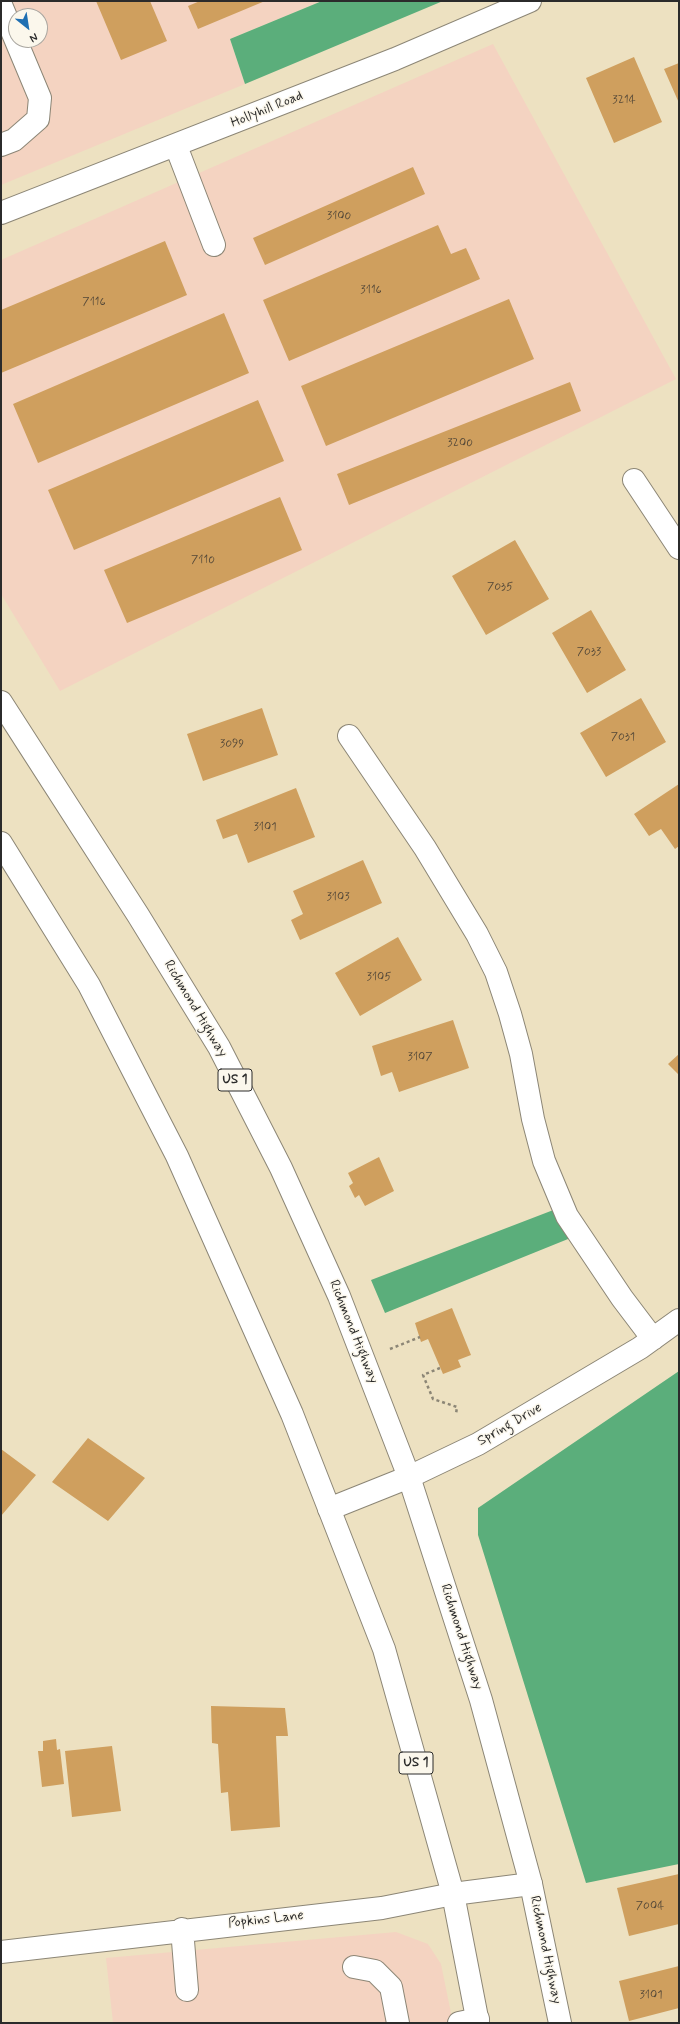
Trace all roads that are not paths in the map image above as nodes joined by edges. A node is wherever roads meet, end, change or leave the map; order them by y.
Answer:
1 (530, 1) edge
2 (1, 5) edge
3 (1, 145) edge
4 (176, 146) junction
5 (1, 213) edge
6 (214, 245) dead end
7 (634, 480) dead end
8 (679, 548) edge
9 (1, 702) edge
10 (349, 736) dead end
11 (1, 843) edge
12 (679, 1320) edge
13 (653, 1339) junction
14 (409, 1477) junction
15 (329, 1509) junction
16 (531, 1884) junction
17 (453, 1894) junction
18 (182, 1930) junction
19 (1, 1952) edge
20 (354, 1967) dead end
21 (186, 1990) dead end
22 (472, 2022) edge
23 (398, 2023) edge
24 (560, 2023) edge

1 - 4 main road, Hollyhill Road
2 - 3 main road
4 - 5 main road, Hollyhill Road
4 - 6 main road
7 - 8 main road
9 - 14 main road, Richmond Highway / US 1
10 - 13 main road
11 - 15 main road, US 1
12 - 13 main road, Spring Drive
13 - 14 main road, Spring Drive
14 - 15 main road, Spring Drive
14 - 16 main road, Richmond Highway / US 1
15 - 17 main road, US 1
16 - 17 main road, Popkins Lane
16 - 24 main road, Richmond Highway / US 1
17 - 18 main road, Popkins Lane
17 - 22 main road, US 1
18 - 19 main road, Popkins Lane
18 - 21 main road
20 - 23 main road

